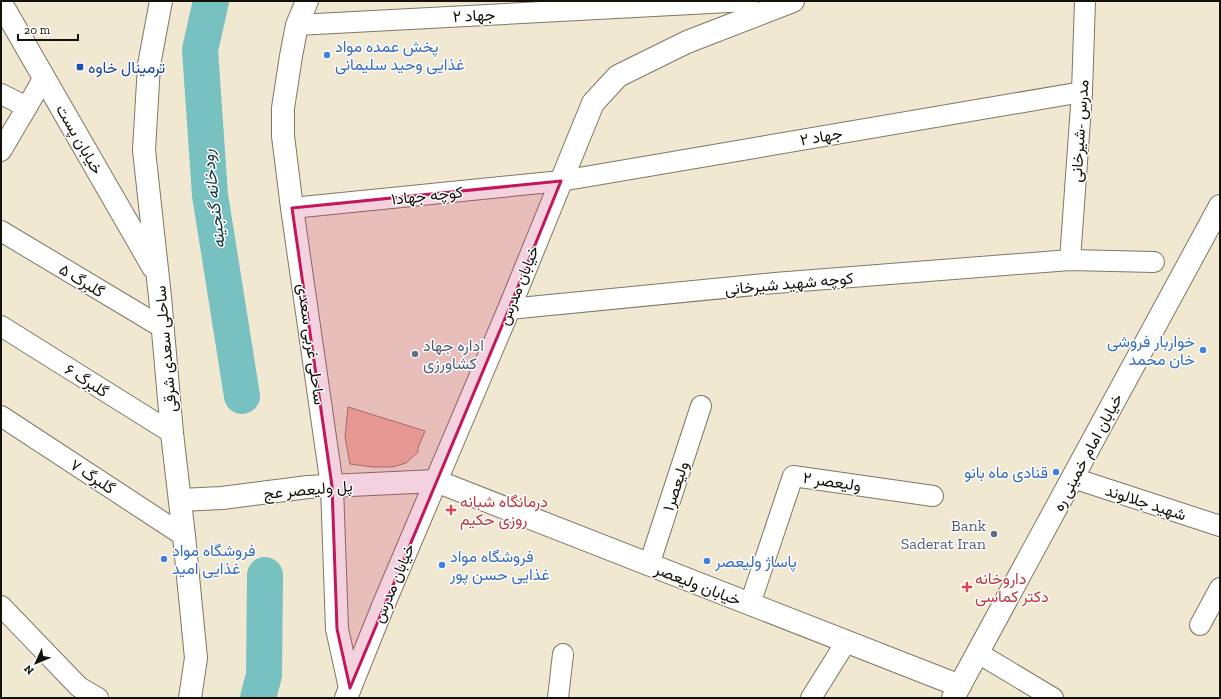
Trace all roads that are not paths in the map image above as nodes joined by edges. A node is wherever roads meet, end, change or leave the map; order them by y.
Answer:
1 (161, 1) edge
2 (306, 1) edge
3 (748, 1) edge
4 (793, 1) edge
5 (1085, 1) edge
6 (1, 3) edge
7 (297, 25) junction
8 (44, 77) junction
9 (1082, 92) junction
10 (1, 94) edge
11 (28, 107) junction
12 (1, 151) edge
13 (561, 181) junction
14 (1220, 206) edge
15 (292, 208) junction
16 (1, 231) edge
17 (1070, 260) junction
18 (1154, 262) dead end
19 (158, 274) junction
20 (509, 308) junction
21 (1, 326) edge
22 (163, 328) junction
23 (701, 406) dead end
24 (1, 416) edge
25 (172, 433) junction
26 (1072, 478) junction
27 (436, 481) junction
28 (332, 486) junction
29 (933, 496) dead end
30 (180, 500) junction
31 (1220, 526) edge
32 (184, 536) junction
33 (649, 565) junction
34 (1220, 588) edge
35 (750, 604) junction
36 (1, 606) edge
37 (1200, 625) dead end
38 (846, 642) junction
39 (978, 653) junction
40 (563, 654) dead end
41 (957, 692) edge
42 (348, 693) edge
43 (98, 698) edge
44 (190, 698) edge
45 (558, 698) edge
46 (811, 698) edge
47 (1053, 698) edge

1 - 19 street, ساحلی سعدی شرقی
2 - 7 street, ساحلی غربی سعدی
3 - 7 street, جهاد ۲
4 - 13 street, خیابان مدرس
5 - 9 street, مدرس -شیرخانی
6 - 8 street, خیابان پست
7 - 15 street, ساحلی غربی سعدی
8 - 11 street
8 - 19 street, خیابان پست
9 - 13 street, جهاد ۲
9 - 17 street, مدرس -شیرخانی
10 - 11 street
11 - 12 street
13 - 15 street, کوچه جهاد۱
13 - 20 street, خیابان مدرس
14 - 26 street, خیابان امام خمینی ره
15 - 28 street, ساحلی غربی سعدی
16 - 22 street, گلبرگ ۵
17 - 18 street, کوچه شهید شیرخانی
17 - 20 street, کوچه شهید شیرخانی
19 - 22 street, ساحلی سعدی شرقی
20 - 27 street, خیابان مدرس
21 - 25 street, گلبرگ ۶
22 - 25 street, ساحلی سعدی شرقی
23 - 33 street, ولیعصر۱
24 - 32 street, گلبرگ ۷
25 - 30 street, ساحلی سعدی شرقی
26 - 31 street, شهید جلالوند
26 - 39 street, خیابان امام خمینی ره
27 - 28 street, پل ولیعصر عج
27 - 33 street, خیابان ولیعصر
27 - 42 street, خیابان مدرس
28 - 30 street, پل ولیعصر عج
28 - 42 street, ساحلی غربی سعدی
29 - 35 street, ولیعصر ۲
30 - 32 street, ساحلی سعدی شرقی
32 - 44 street, ساحلی سعدی شرقی
33 - 35 street, خیابان ولیعصر
34 - 37 street
35 - 38 street, خیابان ولیعصر
36 - 43 street
38 - 41 street, خیابان ولیعصر
38 - 46 street
39 - 41 street, خیابان امام خمینی ره
39 - 47 street
40 - 45 street

